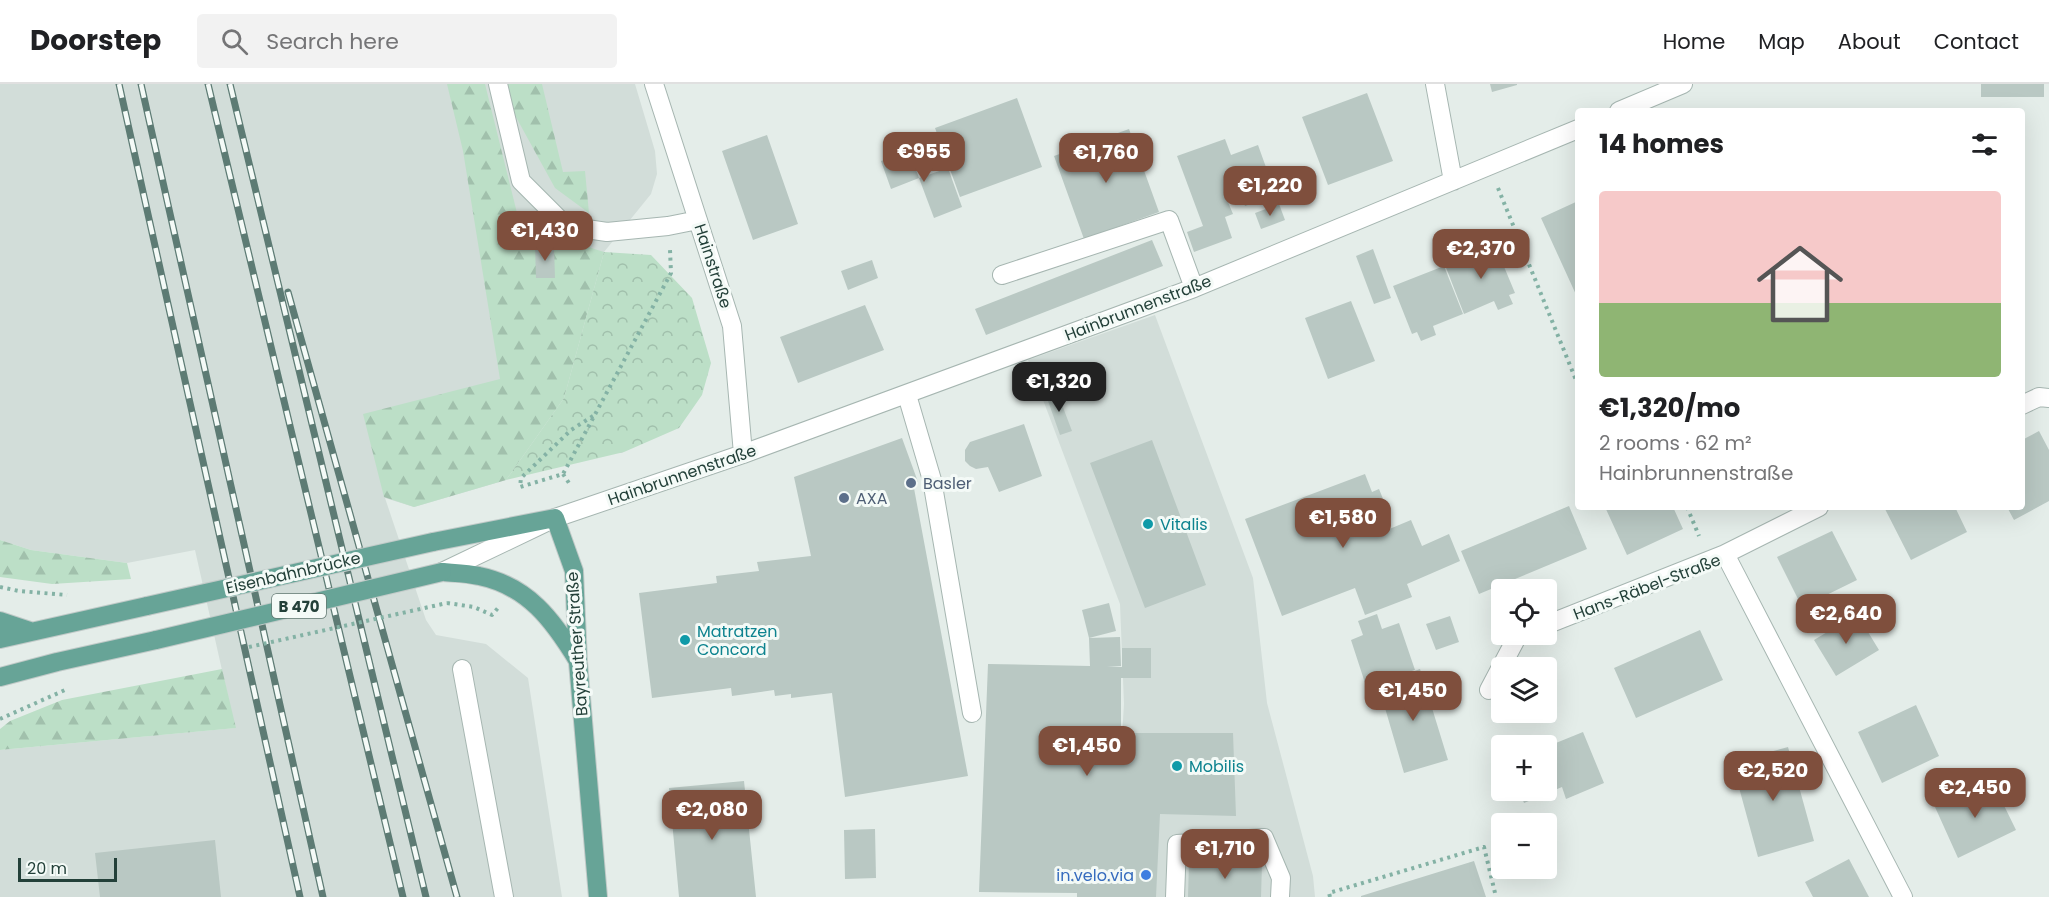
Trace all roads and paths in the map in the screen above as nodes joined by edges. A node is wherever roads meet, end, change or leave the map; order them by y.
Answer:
1 (498, 84) edge
2 (654, 84) edge
3 (1435, 84) edge
4 (1683, 84) edge
5 (1626, 108) edge
6 (1575, 130) edge
7 (1490, 167) junction
8 (1453, 181) junction
9 (698, 220) junction
10 (668, 226) junction
11 (1002, 275) dead end
12 (1194, 288) junction
13 (1575, 378) edge
14 (907, 395) junction
15 (2049, 398) edge
16 (2025, 404) edge
17 (593, 416) junction
18 (743, 454) junction
19 (1813, 510) edge
20 (555, 518) junction
21 (1725, 554) junction
22 (442, 572) junction
23 (0, 587) edge
24 (78, 596) dead end
25 (447, 603) dead end
26 (0, 621) edge
27 (1557, 622) edge
28 (30, 632) junction
29 (0, 639) edge
30 (1513, 645) edge
31 (241, 649) dead end
32 (579, 662) junction
33 (462, 669) dead end
34 (0, 677) edge
35 (72, 688) dead end
36 (1489, 690) dead end
37 (972, 713) dead end
38 (0, 719) edge
39 (504, 897) edge
40 (598, 897) edge
41 (1175, 897) edge
42 (1280, 897) edge
43 (1330, 897) edge
44 (1496, 897) edge
45 (1903, 897) edge

1 - 10 street
2 - 9 street, Hainstraße
3 - 8 street
4 - 5 street
6 - 7 street, Hainbrunnenstraße
7 - 8 street, Hainbrunnenstraße
7 - 13 path
8 - 12 street, Hainbrunnenstraße
9 - 10 street
9 - 18 street, Hainstraße
10 - 17 path
11 - 12 street
12 - 14 street, Hainbrunnenstraße
14 - 18 street, Hainbrunnenstraße
14 - 37 street
15 - 16 street
17 - 17 path
18 - 20 street, Hainbrunnenstraße
19 - 21 street
20 - 22 street
20 - 28 main road, Eisenbahnbrücke / B 470, bridge
20 - 32 main road, Bayreuther Straße / B 470
21 - 27 street, Hans-Räbel-Straße
21 - 45 street, Hans-Räbel-Straße
22 - 32 main road, B 470
22 - 34 main road, Eisenbahnbrücke / B 470, bridge
23 - 24 path
25 - 31 path, bridge
26 - 28 main road
28 - 29 main road, B 470
30 - 36 street
32 - 40 main road, Bayreuther Straße / B 470
33 - 39 street
35 - 38 path
41 - 42 street
43 - 44 path

